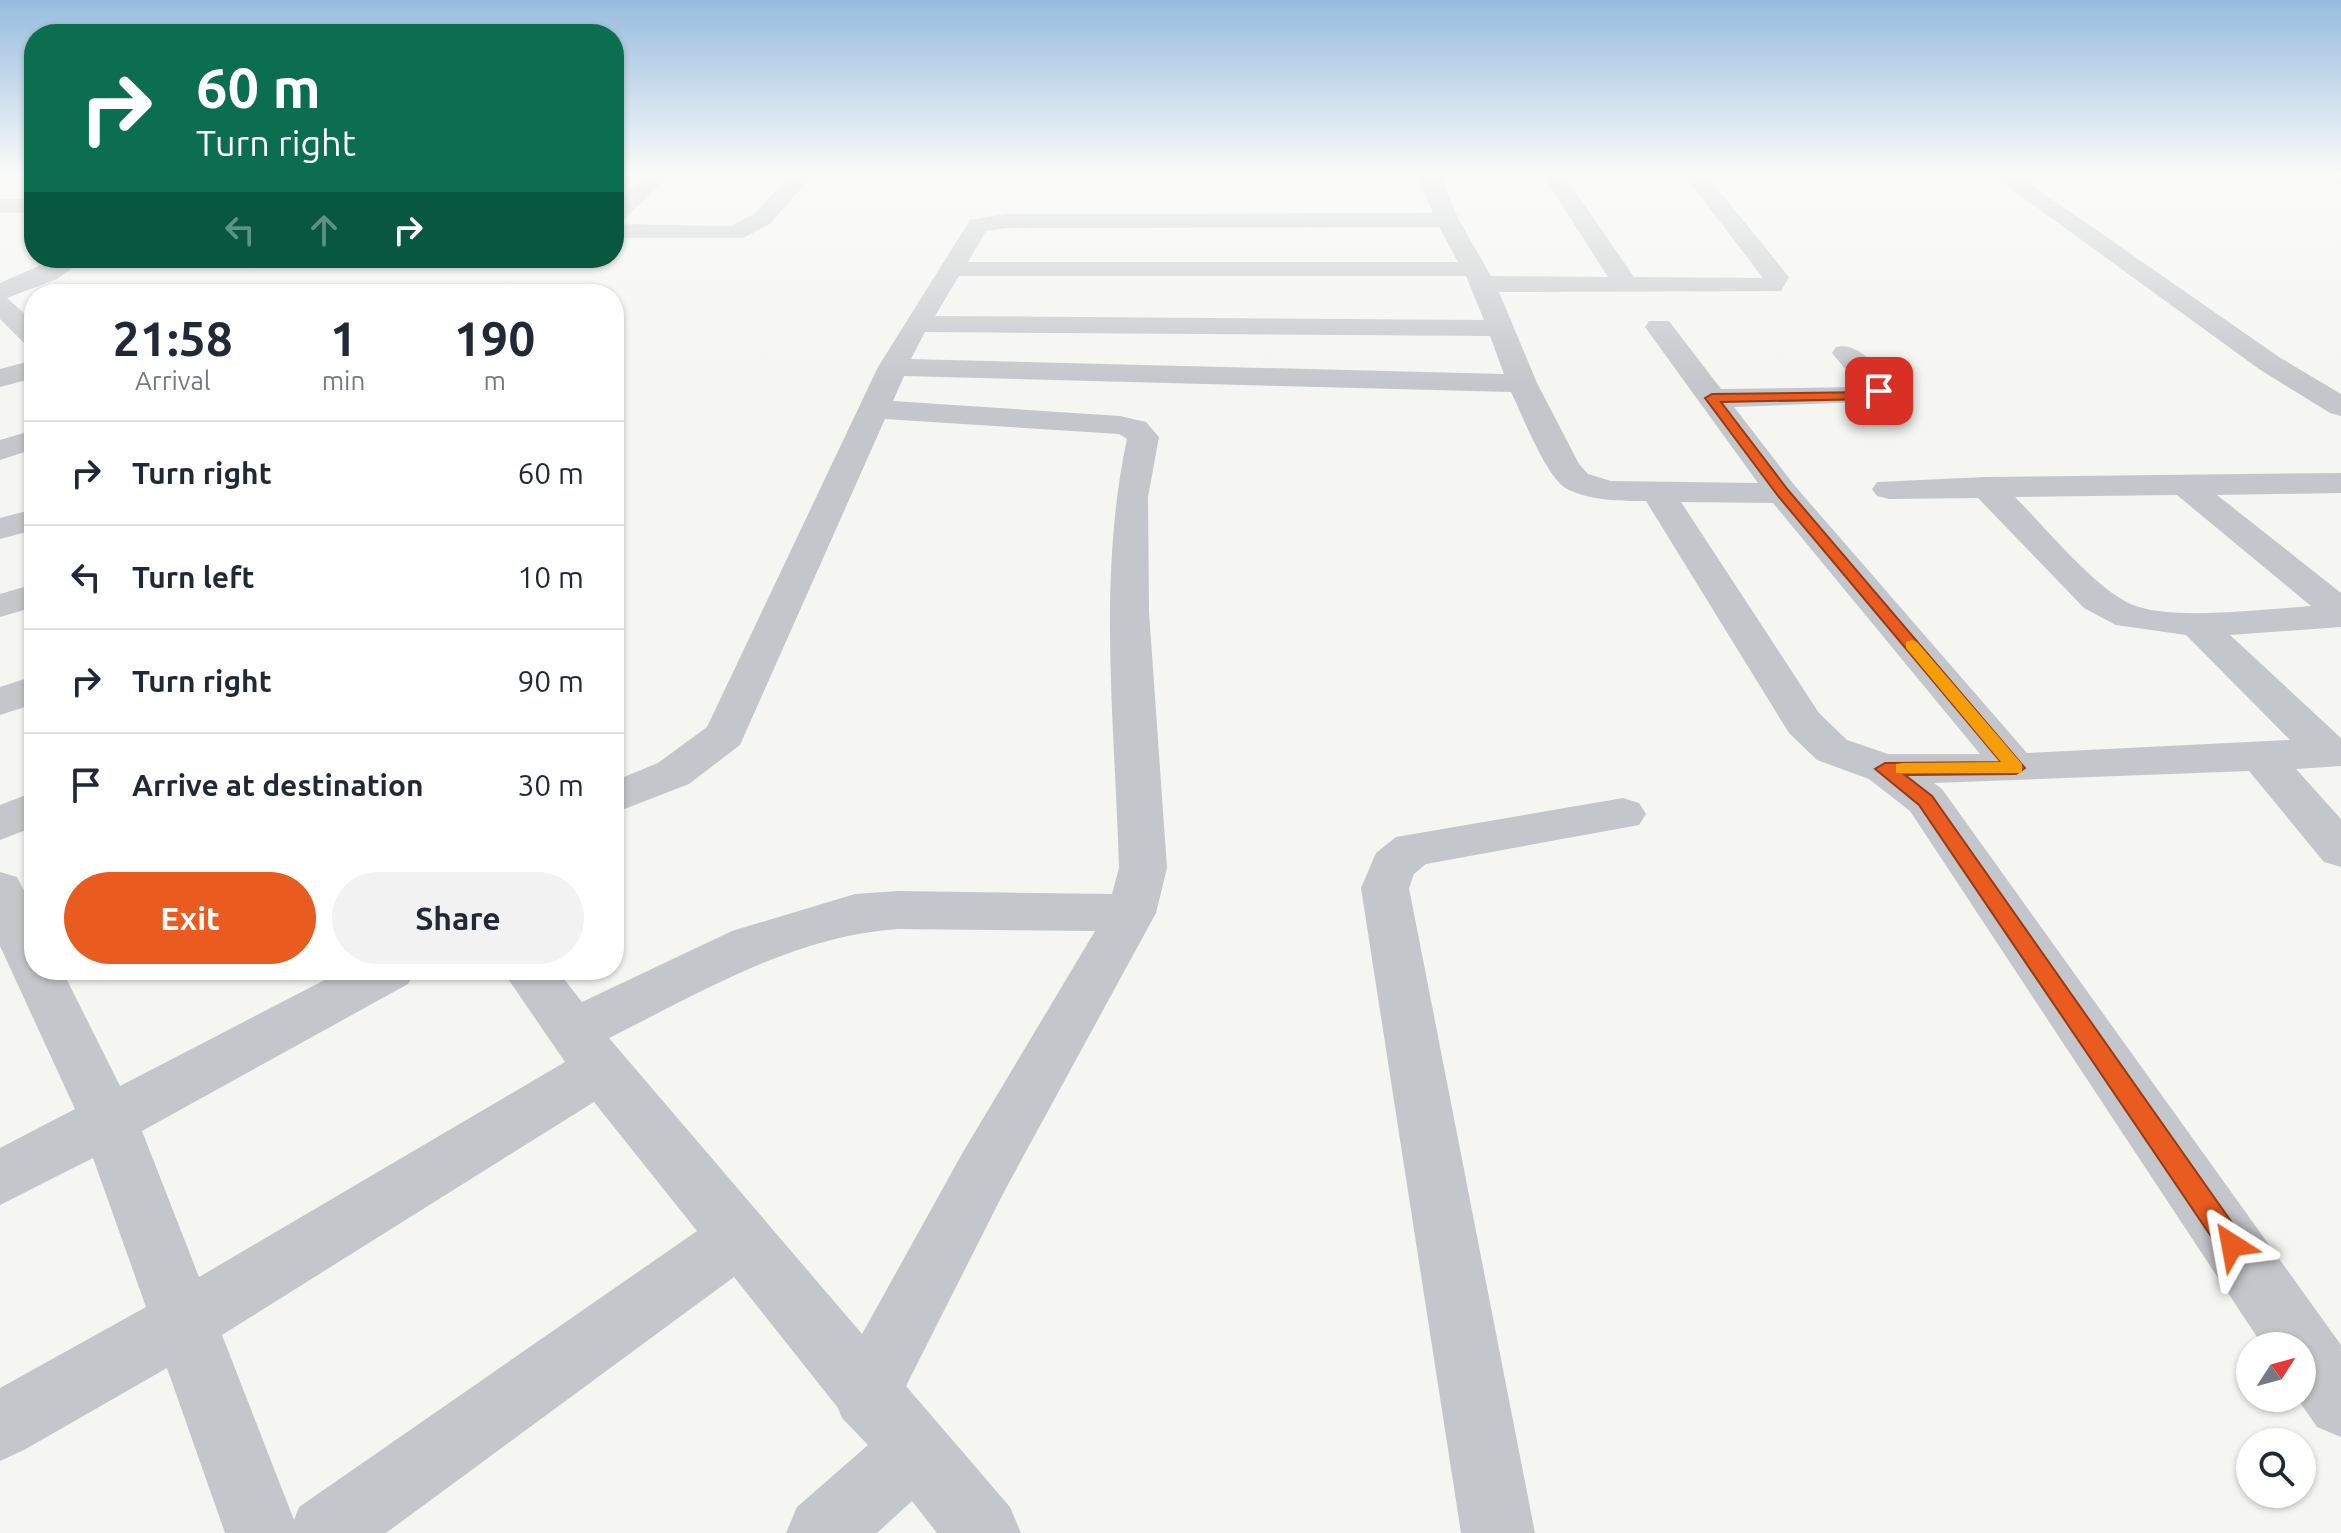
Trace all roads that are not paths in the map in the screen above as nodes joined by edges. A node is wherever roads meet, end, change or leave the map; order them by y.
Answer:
1 (964, 244) edge
2 (1460, 244) edge
3 (1599, 244) edge
4 (1750, 244) edge
5 (2100, 244) edge
6 (58, 268) edge
7 (949, 269) junction
8 (0, 272) edge
9 (48, 274) junction
10 (1479, 276) junction
11 (1626, 285) junction
12 (0, 292) edge
13 (0, 304) edge
14 (916, 324) junction
15 (24, 327) edge
16 (1659, 327) dead end
17 (1500, 328) junction
18 (1846, 353) dead end
19 (892, 367) junction
20 (24, 372) edge
21 (0, 378) edge
22 (1522, 383) junction
23 (1712, 398) junction
24 (2341, 407) edge
25 (874, 409) junction
26 (24, 442) edge
27 (0, 450) edge
28 (2341, 483) edge
29 (2186, 486) junction
30 (1986, 487) junction
31 (1889, 489) dead end
32 (1658, 493) junction
33 (1783, 493) junction
34 (24, 522) edge
35 (0, 529) edge
36 (24, 598) edge
37 (0, 606) edge
38 (2341, 614) edge
39 (2195, 622) junction
40 (24, 693) edge
41 (0, 702) edge
42 (2334, 753) edge
43 (2261, 757) junction
44 (2016, 768) junction
45 (1885, 769) junction
46 (624, 794) edge
47 (24, 813) edge
48 (1623, 814) dead end
49 (0, 824) edge
50 (2341, 850) edge
51 (0, 890) edge
52 (1131, 913) junction
53 (24, 957) edge
54 (35, 980) edge
55 (371, 980) edge
56 (536, 980) edge
57 (588, 1049) junction
58 (109, 1121) junction
59 (0, 1178) edge
60 (739, 1237) junction
61 (185, 1321) junction
62 (2292, 1332) edge
63 (2316, 1366) edge
64 (866, 1394) junction
65 (2341, 1403) edge
66 (0, 1426) edge
67 (914, 1451) junction
68 (262, 1533) edge
69 (325, 1533) edge
70 (823, 1533) edge
71 (984, 1533) edge
72 (1498, 1533) edge

1 - 7 street
2 - 10 street
3 - 11 street
4 - 11 street
5 - 24 street
6 - 9 street
7 - 10 street
7 - 14 street
8 - 9 street
9 - 12 street
10 - 11 street
10 - 17 street
13 - 15 street
14 - 17 street
14 - 19 street
16 - 23 street
17 - 22 street
18 - 23 street
19 - 22 street
19 - 25 street
20 - 21 street
22 - 32 street
23 - 33 street
25 - 46 street
25 - 52 street
26 - 27 street
28 - 29 street
29 - 30 street
29 - 38 street
30 - 31 street
30 - 39 street
32 - 33 street
32 - 45 street
33 - 44 street
34 - 35 street
36 - 37 street
38 - 39 street
39 - 42 street
40 - 41 street
42 - 43 street
43 - 44 street
43 - 50 street
44 - 45 street
45 - 62 street
47 - 49 street
48 - 72 street
51 - 53 street
52 - 57 street
52 - 64 street
54 - 58 street
55 - 58 street
56 - 57 street
57 - 60 street
57 - 61 street
58 - 59 street
58 - 61 street
60 - 64 street
60 - 69 street
61 - 66 street
61 - 68 street
63 - 65 street
64 - 67 street
67 - 70 street
67 - 71 street

